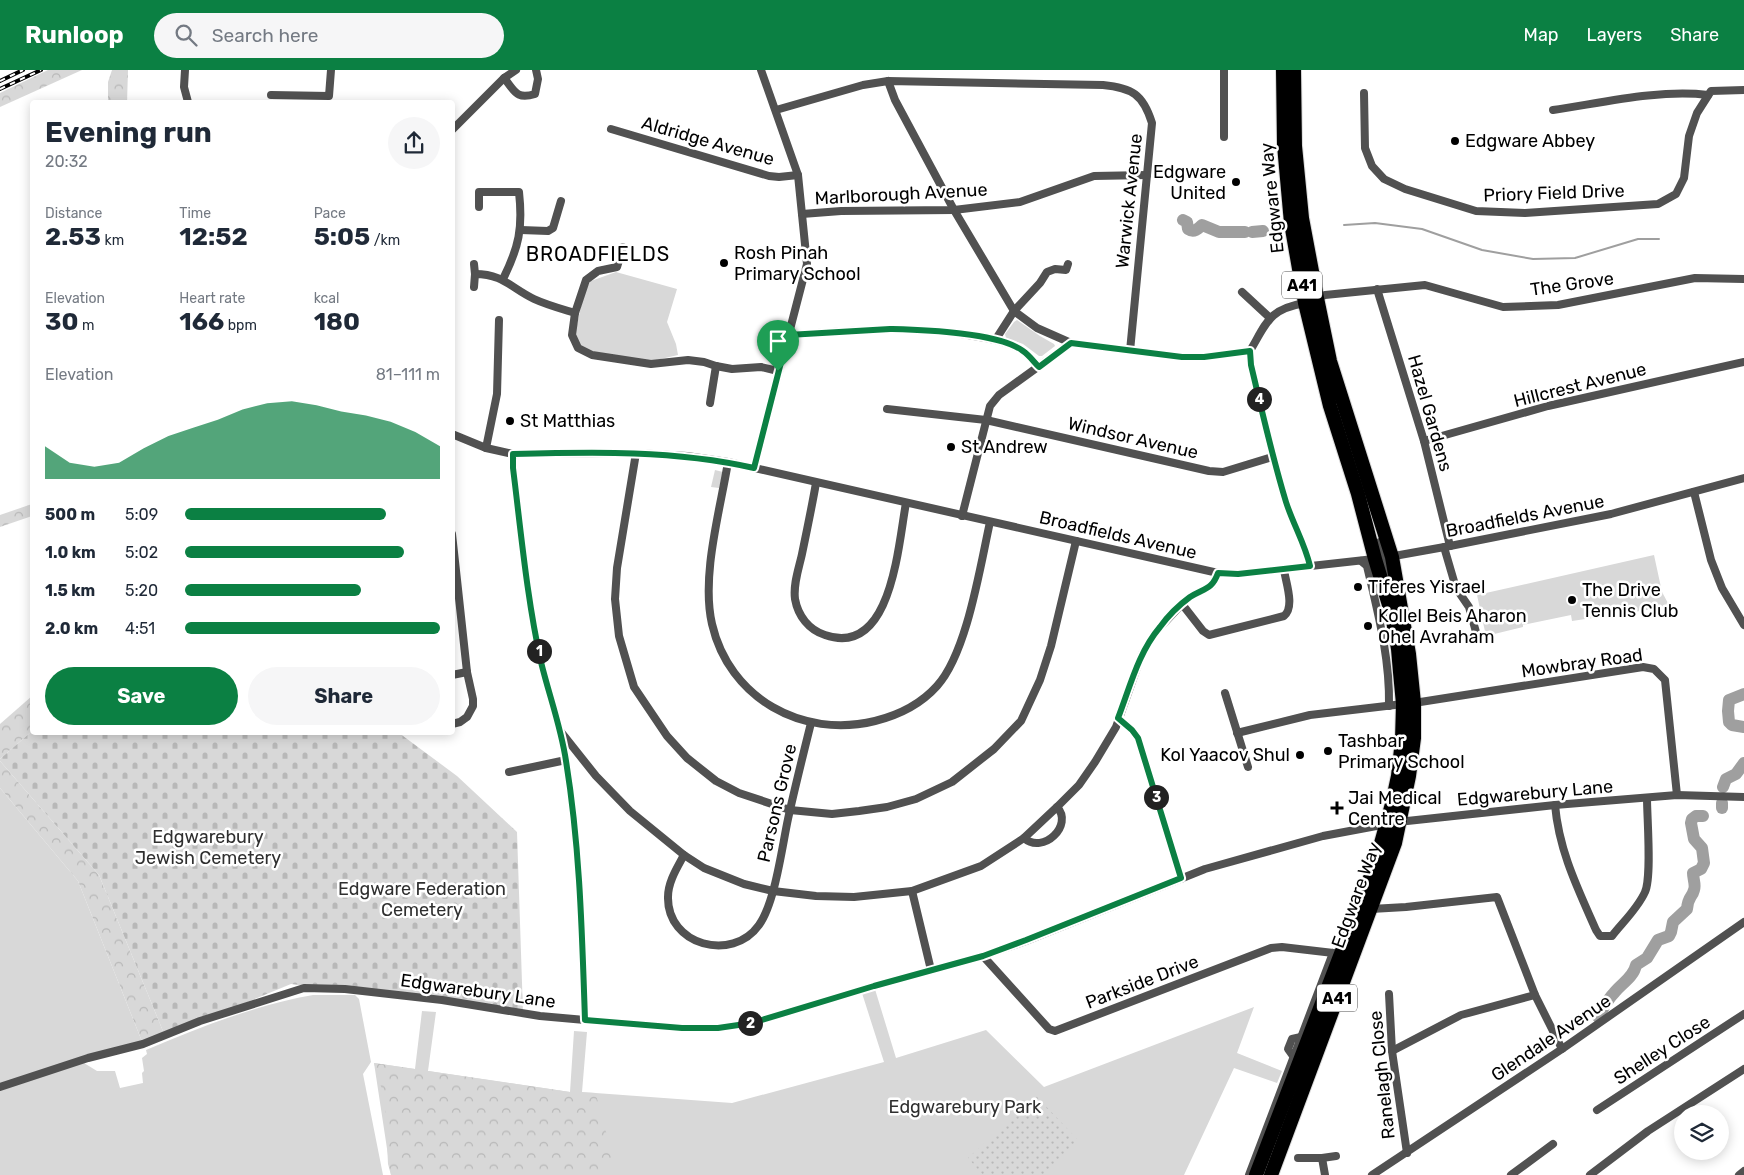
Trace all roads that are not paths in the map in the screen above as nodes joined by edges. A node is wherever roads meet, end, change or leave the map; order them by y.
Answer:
1 (185, 70) edge
2 (331, 70) edge
3 (516, 70) edge
4 (536, 70) edge
5 (761, 70) edge
6 (1224, 70) edge
7 (1282, 70) edge
8 (1294, 70) edge
9 (504, 78) junction
10 (888, 81) junction
11 (1744, 90) edge
12 (1364, 93) dead end
13 (271, 95) dead end
14 (1708, 95) junction
15 (301, 99) edge
16 (187, 100) edge
17 (776, 110) junction
18 (1553, 110) dead end
19 (455, 127) edge
20 (611, 129) dead end
21 (1224, 137) dead end
22 (798, 175) junction
23 (1147, 175) junction
24 (561, 201) dead end
25 (479, 207) dead end
26 (954, 210) junction
27 (802, 214) junction
28 (521, 230) junction
29 (623, 246) dead end
30 (474, 264) dead end
31 (1068, 264) dead end
32 (475, 274) junction
33 (503, 279) junction
34 (1744, 279) edge
35 (474, 287) dead end
36 (1377, 288) junction
37 (1242, 292) dead end
38 (1311, 300) junction
39 (1014, 310) junction
40 (575, 313) junction
41 (1269, 317) junction
42 (499, 320) dead end
43 (788, 335) junction
44 (996, 340) junction
45 (1071, 343) junction
46 (1130, 351) junction
47 (1250, 351) junction
48 (1744, 362) edge
49 (716, 366) junction
50 (1039, 367) junction
51 (778, 371) junction
52 (710, 403) dead end
53 (887, 409) dead end
54 (986, 420) junction
55 (455, 435) edge
56 (1424, 441) junction
57 (486, 448) junction
58 (636, 452) junction
59 (513, 454) junction
60 (1272, 457) junction
61 (728, 462) junction
62 (754, 468) junction
63 (1744, 478) edge
64 (816, 483) junction
65 (1694, 492) junction
66 (906, 503) junction
67 (962, 516) junction
68 (990, 522) junction
69 (1076, 540) junction
70 (1447, 547) junction
71 (1378, 559) junction
72 (455, 562) edge
73 (1310, 566) junction
74 (1284, 570) junction
75 (1218, 573) junction
76 (1182, 604) junction
77 (1744, 625) edge
78 (1476, 632) dead end
79 (467, 672) junction
80 (455, 674) edge
81 (1226, 693) dead end
82 (1402, 704) junction
83 (1118, 718) junction
84 (455, 723) edge
85 (811, 723) junction
86 (561, 732) junction
87 (1237, 733) junction
88 (566, 760) junction
89 (1248, 767) dead end
90 (509, 772) dead end
91 (1677, 795) junction
92 (1744, 797) edge
93 (1647, 798) junction
94 (1555, 805) junction
95 (1057, 807) junction
96 (790, 810) junction
97 (1394, 822) junction
98 (1024, 838) junction
99 (684, 856) junction
100 (1181, 878) junction
101 (773, 891) junction
102 (912, 891) junction
103 (1371, 909) junction
104 (1744, 922) edge
105 (1338, 954) junction
106 (983, 956) junction
107 (931, 970) junction
108 (1389, 994) dead end
109 (1535, 995) junction
110 (1744, 1014) edge
111 (585, 1020) junction
112 (1562, 1049) junction
113 (1392, 1051) junction
114 (1744, 1069) edge
115 (0, 1087) edge
116 (1597, 1110) dead end
117 (1552, 1144) dead end
118 (1406, 1153) junction
119 (1336, 1156) dead end
120 (1298, 1158) dead end
121 (1322, 1158) junction
122 (1744, 1172) edge
123 (1249, 1175) edge
124 (1256, 1175) edge
125 (1270, 1175) edge
126 (1325, 1175) edge
127 (1372, 1175) edge
128 (1511, 1175) edge
129 (1590, 1175) edge
130 (1739, 1175) edge

1 - 16 street
2 - 15 street
3 - 9 street
4 - 9 street
5 - 17 street
6 - 21 street
7 - 38 highway, Edgware Way / A41
8 - 38 highway, Edgware Way / A41
9 - 19 street
10 - 17 street, Warwick Avenue
10 - 23 street, Warwick Avenue
10 - 26 street
11 - 14 street
12 - 14 street, Priory Field Drive
13 - 15 street
14 - 18 street
17 - 22 street
20 - 22 street, Aldridge Avenue
22 - 27 street
23 - 26 street, Marlborough Avenue
23 - 46 street, Warwick Avenue
24 - 28 street
25 - 28 street
26 - 27 street, Marlborough Avenue
26 - 39 street
27 - 43 street
28 - 33 street
29 - 40 street
30 - 32 street
31 - 39 street
32 - 33 street
32 - 35 street
33 - 40 street
34 - 36 street, The Grove
36 - 38 street, The Grove
36 - 56 street, Hazel Gardens
37 - 41 street
38 - 41 street, The Grove
38 - 71 highway, Edgware Way / A41
38 - 71 highway, Edgware Way / A41
39 - 44 street
39 - 45 street
40 - 49 street
41 - 47 street
42 - 57 street
43 - 44 street
43 - 51 street
44 - 50 street
45 - 46 street
45 - 50 street
46 - 47 street
47 - 60 street
48 - 56 street, Hillcrest Avenue
49 - 51 street
49 - 52 street
50 - 54 street
51 - 62 street
53 - 54 street, Windsor Avenue
54 - 60 street, Windsor Avenue
54 - 67 street
55 - 57 street, Broadfields Avenue
56 - 70 street, Hazel Gardens
57 - 59 street, Broadfields Avenue
58 - 59 street, Broadfields Avenue
58 - 61 street, Broadfields Avenue
58 - 96 street
59 - 86 street
60 - 73 street
61 - 62 street, Broadfields Avenue
61 - 85 street
62 - 64 street, Broadfields Avenue
63 - 65 street, Broadfields Avenue
64 - 66 street, Broadfields Avenue
64 - 66 street
65 - 70 street, Broadfields Avenue
65 - 77 street
66 - 67 street, Broadfields Avenue
67 - 68 street, Broadfields Avenue
68 - 69 street, Broadfields Avenue
68 - 85 street
69 - 75 street, Broadfields Avenue
69 - 96 street
70 - 71 street, Broadfields Avenue
70 - 78 street, Hazel Gardens
71 - 73 street, Broadfields Avenue
71 - 82 highway, Edgware Way / A41
71 - 82 highway, Edgware Way / A41
71 - 82 street
72 - 79 street
73 - 74 street, Broadfields Avenue
74 - 75 street, Broadfields Avenue
74 - 76 street
75 - 76 street
76 - 83 street
79 - 80 street
79 - 84 street
81 - 87 street
82 - 87 street, Mowbray Road
82 - 91 street, Mowbray Road
82 - 97 highway, Edgware Way / A41
83 - 95 street
83 - 100 street
85 - 96 street, Parsons Grove
86 - 88 street
86 - 99 street
87 - 89 street
88 - 90 street
88 - 111 street
91 - 92 street, Edgwarebury Lane
91 - 93 street, Edgwarebury Lane
93 - 94 street, Edgwarebury Lane
93 - 94 street
94 - 97 street, Edgwarebury Lane
95 - 98 street
95 - 98 street
96 - 101 street, Parsons Grove
97 - 100 street, Edgwarebury Lane
97 - 103 highway, Edgware Way / A41
97 - 105 highway, Edgware Way / A41
98 - 102 street
99 - 101 street
99 - 101 street, Parsons Grove
100 - 106 street, Edgwarebury Lane
101 - 102 street
102 - 107 street
103 - 109 street
103 - 125 highway, Edgware Way / A41
104 - 112 street, Glendale Avenue
105 - 106 street, Parkside Drive
105 - 123 street, Edgware Way
105 - 124 highway, Edgware Way / A41
106 - 107 street, Edgwarebury Lane
107 - 111 street, Edgwarebury Lane
108 - 113 street, Ranelagh Close
109 - 112 street
109 - 113 street
110 - 116 street, Shelley Close
111 - 115 street, Edgwarebury Lane
112 - 118 street, Glendale Avenue
113 - 118 street, Ranelagh Close
114 - 129 street
117 - 128 street
118 - 127 street, Glendale Avenue
119 - 121 street
120 - 121 street
121 - 126 street
122 - 130 street

